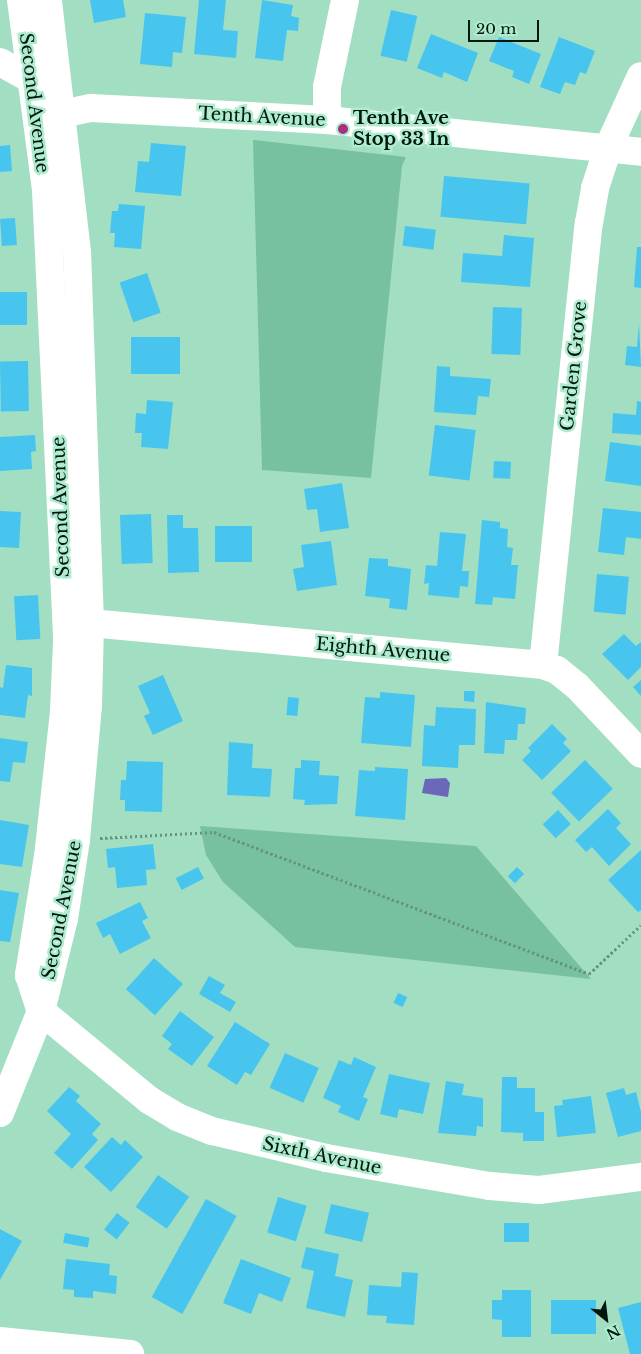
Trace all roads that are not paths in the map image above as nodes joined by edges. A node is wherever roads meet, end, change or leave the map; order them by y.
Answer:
1 (21, 0) edge
2 (48, 0) edge
3 (345, 0) edge
4 (0, 62) edge
5 (641, 76) edge
6 (32, 80) junction
7 (62, 114) junction
8 (327, 120) junction
9 (608, 148) junction
10 (641, 152) edge
11 (90, 623) junction
12 (543, 665) junction
13 (641, 754) edge
14 (41, 1011) junction
15 (0, 1113) edge
16 (641, 1176) edge
17 (0, 1341) edge
18 (130, 1354) edge

1 - 6 street, Second Avenue
2 - 7 street, Second Avenue
3 - 8 street
4 - 6 street
5 - 9 street, Garden Grove
6 - 14 street, Second Avenue
7 - 8 street, Tenth Avenue
7 - 11 street, Second Avenue
8 - 9 street, Tenth Avenue
9 - 10 street, Tenth Avenue
9 - 12 street, Garden Grove
11 - 12 street, Eighth Avenue
11 - 14 street, Second Avenue
12 - 13 street, Eighth Avenue
14 - 15 street, Second Avenue
14 - 16 street, Sixth Avenue
17 - 18 street

